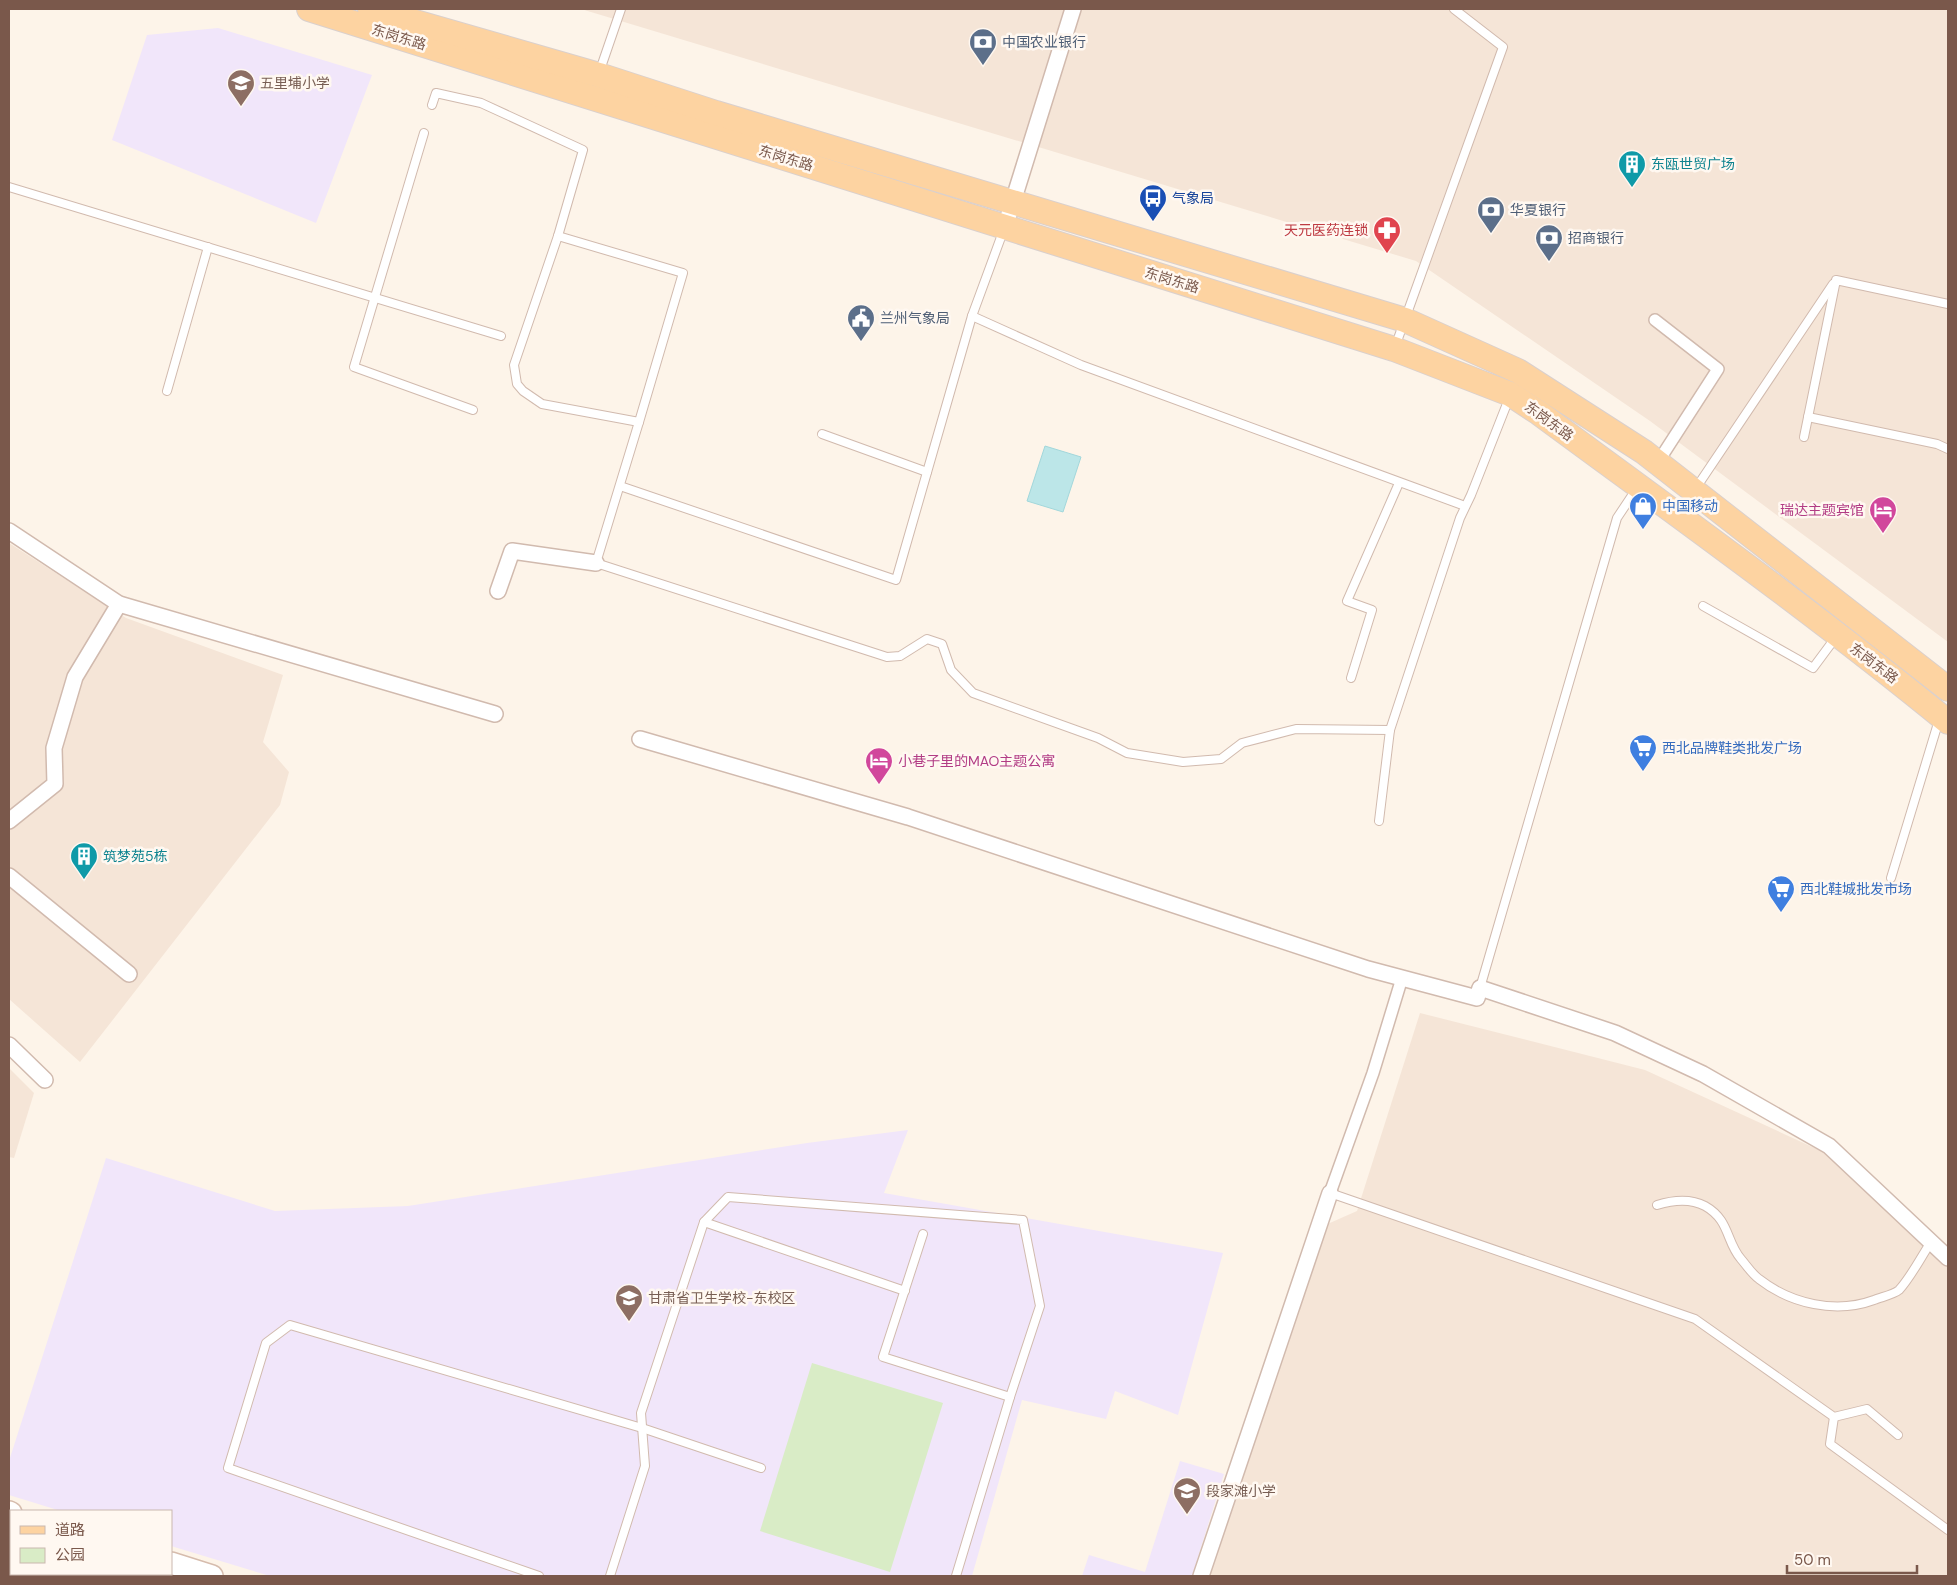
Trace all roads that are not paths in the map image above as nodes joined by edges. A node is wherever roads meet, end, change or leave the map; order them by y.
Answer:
1 (309, 9) edge
2 (370, 9) edge
3 (621, 9) edge
4 (1073, 9) edge
5 (1454, 9) edge
6 (412, 24) edge
7 (599, 75) junction
8 (432, 104) dead end
9 (424, 133) dead end
10 (9, 187) edge
11 (1013, 201) junction
12 (1005, 227) junction
13 (558, 236) junction
14 (208, 247) junction
15 (1836, 280) junction
16 (375, 298) junction
17 (1948, 304) edge
18 (972, 316) junction
19 (1405, 320) junction
20 (1655, 320) dead end
21 (501, 336) dead end
22 (1394, 349) junction
23 (167, 391) dead end
24 (1510, 394) junction
25 (473, 410) dead end
26 (1808, 417) junction
27 (639, 422) junction
28 (822, 434) dead end
29 (1804, 437) dead end
30 (1948, 449) edge
31 (1658, 462) junction
32 (927, 472) junction
33 (1399, 483) junction
34 (620, 486) junction
35 (1638, 487) junction
36 (1694, 490) junction
37 (1465, 506) junction
38 (9, 531) edge
39 (596, 563) junction
40 (498, 591) dead end
41 (119, 604) junction
42 (1703, 606) dead end
43 (1837, 635) junction
44 (1351, 678) dead end
45 (1948, 688) edge
46 (495, 714) dead end
47 (1944, 719) edge
48 (1390, 730) junction
49 (640, 739) dead end
50 (9, 821) edge
51 (1379, 822) dead end
52 (9, 876) edge
53 (1891, 878) dead end
54 (129, 974) dead end
55 (1402, 978) junction
56 (1480, 988) junction
57 (9, 1045) edge
58 (45, 1080) dead end
59 (1330, 1193) junction
60 (1657, 1205) dead end
61 (704, 1222) junction
62 (924, 1234) dead end
63 (1931, 1242) junction
64 (1948, 1258) edge
65 (905, 1291) junction
66 (1010, 1397) junction
67 (1834, 1417) junction
68 (642, 1428) junction
69 (1898, 1435) dead end
70 (761, 1468) dead end
71 (1948, 1530) edge
72 (172, 1563) edge
73 (212, 1576) edge
74 (540, 1576) edge
75 (610, 1576) edge
76 (956, 1576) edge
77 (1201, 1576) edge

1 - 6 main road, 东岗东路
2 - 6 main road, 东岗东路
3 - 7 lane
4 - 11 street
5 - 19 lane
6 - 7 main road, 东岗东路
6 - 12 main road, 东岗东路
7 - 11 main road, 东岗东路
8 - 13 lane
9 - 16 lane
10 - 14 lane
11 - 12 street
11 - 19 main road, 东岗东路
12 - 18 lane
12 - 22 main road, 东岗东路
13 - 27 lane
13 - 27 lane
14 - 16 lane
14 - 23 lane
15 - 17 lane
15 - 26 lane
15 - 36 lane
16 - 21 lane
16 - 25 lane
18 - 32 lane
18 - 33 lane
19 - 22 lane
19 - 31 main road, 东岗东路
20 - 31 street
22 - 24 main road, 东岗东路
24 - 35 main road, 东岗东路
24 - 37 lane
26 - 29 lane
26 - 30 lane
27 - 34 lane
28 - 32 lane
31 - 36 main road, 东岗东路
32 - 34 lane
33 - 37 lane
33 - 44 lane
34 - 39 lane
35 - 43 main road, 东岗东路
35 - 56 lane
36 - 45 main road, 东岗东路
37 - 48 lane
38 - 41 street
39 - 40 street
39 - 48 lane
41 - 46 street
41 - 50 street
42 - 43 lane
43 - 47 main road, 东岗东路
47 - 53 lane
48 - 51 lane
49 - 55 street
52 - 54 street
55 - 56 street
55 - 59 street
56 - 63 street
57 - 58 street
59 - 67 lane
59 - 77 street
60 - 63 lane
61 - 65 lane
61 - 66 lane
61 - 68 lane
62 - 65 lane
63 - 64 street
65 - 66 lane
66 - 76 lane
67 - 69 lane
67 - 71 lane
68 - 70 lane
68 - 74 lane
68 - 75 lane
72 - 73 main road

